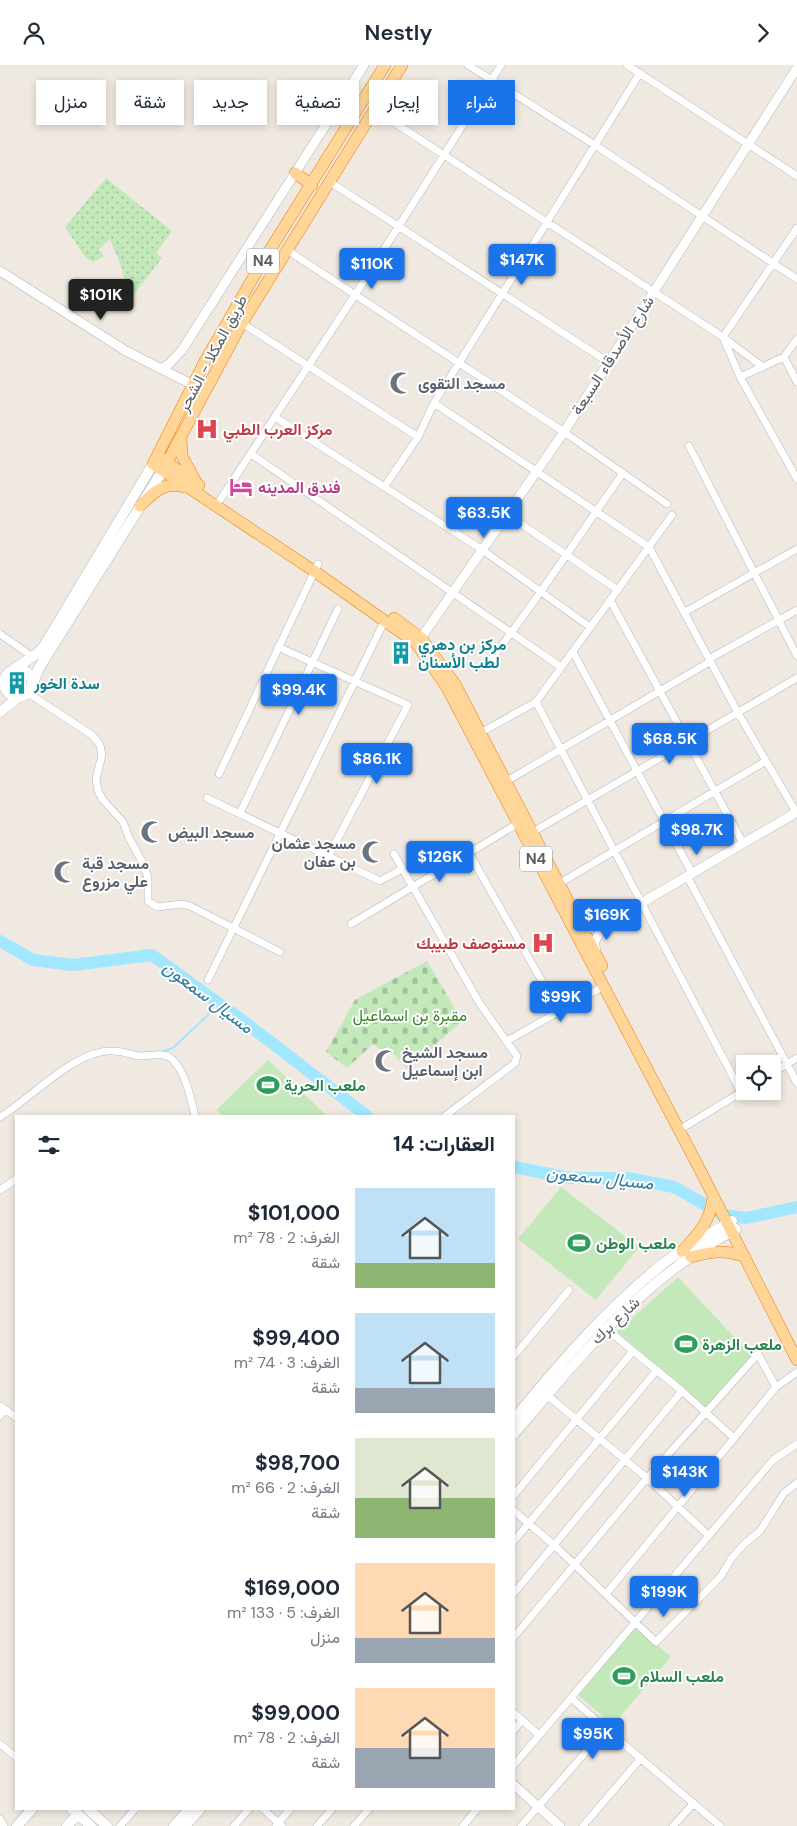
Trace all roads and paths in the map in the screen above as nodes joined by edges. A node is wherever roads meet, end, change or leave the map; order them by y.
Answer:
1 (364, 65) edge
2 (385, 65) edge
3 (402, 65) edge
4 (468, 65) edge
5 (501, 65) edge
6 (627, 65) edge
7 (797, 66) edge
8 (640, 73) junction
9 (393, 80) edge
10 (491, 80) joint
11 (515, 95) edge
12 (369, 120) edge
13 (398, 125) edge
14 (462, 125) edge
15 (750, 144) junction
16 (595, 145) junction
17 (443, 155) junction
18 (295, 173) junction
19 (797, 175) edge
20 (330, 182) junction
21 (312, 185) junction
22 (702, 217) junction
23 (548, 223) junction
24 (400, 225) junction
25 (797, 228) edge
26 (287, 250) junction
27 (774, 263) junction
28 (260, 266) junction
29 (0, 271) edge
30 (273, 273) junction
31 (797, 279) edge
32 (653, 291) junction
33 (504, 293) junction
34 (355, 295) junction
35 (242, 323) junction
36 (723, 337) junction
37 (797, 339) edge
38 (784, 357) junction
39 (608, 362) junction
40 (460, 364) junction
41 (309, 366) junction
42 (763, 367) junction
43 (161, 369) junction
44 (740, 377) junction
45 (797, 382) edge
46 (193, 385) junction
47 (434, 403) junction
48 (275, 417) junction
49 (564, 432) junction
50 (181, 433) junction
51 (418, 437) junction
52 (689, 446) dead end
53 (251, 454) junction
54 (160, 463) junction
55 (538, 471) junction
56 (623, 473) junction
57 (797, 479) edge
58 (385, 486) junction
59 (194, 487) junction
60 (220, 499) junction
61 (667, 504) dead end
62 (140, 506) junction
63 (596, 511) junction
64 (508, 515) junction
65 (672, 515) dead end
66 (649, 547) junction
67 (480, 549) junction
68 (797, 549) edge
69 (565, 554) junction
70 (316, 568) junction
71 (754, 573) junction
72 (618, 590) junction
73 (454, 592) junction
74 (542, 593) junction
75 (610, 600) junction
76 (338, 609) dead end
77 (797, 609) edge
78 (684, 613) junction
79 (385, 620) junction
80 (778, 620) junction
81 (590, 627) junction
82 (512, 633) junction
83 (0, 634) edge
84 (421, 638) junction
85 (278, 647) junction
86 (573, 652) junction
87 (797, 656) edge
88 (33, 657) junction
89 (710, 660) junction
90 (313, 662) junction
91 (485, 667) dead end
92 (561, 667) junction
93 (14, 669) junction
94 (797, 678) edge
95 (353, 681) junction
96 (4, 683) junction
97 (660, 691) junction
98 (26, 692) junction
99 (536, 702) junction
100 (0, 705) edge
101 (0, 712) edge
102 (738, 713) junction
103 (610, 721) junction
104 (480, 733) junction
105 (688, 742) junction
106 (561, 749) junction
107 (766, 761) junction
108 (637, 772) junction
109 (219, 773) dead end
110 (502, 785) junction
111 (715, 791) junction
112 (207, 798) dead end
113 (588, 801) junction
114 (797, 812) edge
115 (240, 813) junction
116 (663, 821) junction
117 (517, 824) junction
118 (279, 832) junction
119 (532, 833) junction
120 (744, 843) junction
121 (614, 850) junction
122 (469, 853) junction
123 (394, 854) dead end
124 (328, 857) junction
125 (402, 869) junction
126 (689, 875) junction
127 (560, 883) junction
128 (412, 887) junction
129 (641, 903) junction
130 (609, 922) junction
131 (580, 923) junction
132 (351, 924) dead end
133 (233, 928) junction
134 (280, 952) dead end
135 (597, 956) junction
136 (208, 980) dead end
137 (604, 986) junction
138 (560, 1011) junction
139 (507, 1041) junction
140 (797, 1058) edge
141 (787, 1064) junction
142 (781, 1068) edge
143 (736, 1078) edge
144 (797, 1083) edge
145 (736, 1095) edge
146 (195, 1115) edge
147 (446, 1115) edge
148 (0, 1117) edge
149 (681, 1129) junction
150 (15, 1180) edge
151 (0, 1190) edge
152 (713, 1198) junction
153 (732, 1226) junction
154 (687, 1254) junction
155 (745, 1257) junction
156 (569, 1290) dead end
157 (606, 1328) junction
158 (797, 1346) edge
159 (633, 1351) junction
160 (515, 1355) edge
161 (797, 1360) edge
162 (657, 1371) junction
163 (797, 1372) edge
164 (776, 1387) junction
165 (682, 1391) junction
166 (547, 1395) junction
167 (2, 1410) edge
168 (706, 1413) junction
169 (15, 1416) edge
170 (515, 1418) edge
171 (577, 1419) junction
172 (515, 1433) edge
173 (600, 1438) junction
174 (734, 1438) junction
175 (797, 1444) edge
176 (625, 1459) junction
177 (647, 1477) junction
178 (797, 1483) edge
179 (515, 1494) edge
180 (678, 1507) junction
181 (515, 1512) edge
182 (529, 1523) junction
183 (708, 1534) junction
184 (515, 1540) edge
185 (554, 1545) junction
186 (575, 1565) junction
187 (515, 1592) edge
188 (606, 1594) junction
189 (635, 1622) junction
190 (515, 1636) edge
191 (570, 1697) junction
192 (515, 1714) edge
193 (522, 1721) junction
194 (606, 1729) junction
195 (515, 1730) edge
196 (539, 1735) junction
197 (0, 1744) edge
198 (15, 1756) edge
199 (641, 1758) junction
200 (515, 1764) edge
201 (515, 1786) edge
202 (694, 1803) junction
203 (538, 1806) junction
204 (31, 1810) edge
205 (89, 1810) edge
206 (134, 1810) edge
207 (188, 1810) edge
208 (199, 1810) edge
209 (248, 1810) edge
210 (264, 1810) edge
211 (289, 1810) edge
212 (331, 1810) edge
213 (368, 1810) edge
214 (477, 1810) edge
215 (75, 1811) edge
216 (0, 1819) edge
217 (279, 1825) edge
218 (4, 1826) edge
219 (17, 1826) edge
220 (67, 1826) edge
221 (91, 1826) edge
222 (107, 1826) edge
223 (120, 1826) edge
224 (174, 1826) edge
225 (185, 1826) edge
226 (234, 1826) edge
227 (317, 1826) edge
228 (354, 1826) edge
229 (463, 1826) edge
230 (521, 1826) edge
231 (560, 1826) edge
232 (583, 1826) edge
233 (673, 1826) edge
234 (720, 1826) edge

1 - 18 street
2 - 21 highway, طريق المكلا - الشحر / N4
3 - 9 highway, طريق المكلا - الشحر / N4
4 - 10 street
5 - 10 street
6 - 8 street
7 - 15 street, شارع الأصدقاء السبعة
8 - 15 street
8 - 16 street
11 - 16 street
12 - 20 highway, طريق المكلا - الشحر / N4
13 - 17 street
14 - 17 street
15 - 19 street
15 - 22 street, شارع الأصدقاء السبعة
16 - 22 street
16 - 23 street
17 - 23 street
17 - 24 street
18 - 21 highway
18 - 43 street
20 - 24 street
20 - 26 highway, طريق المكلا - الشحر / N4
21 - 28 highway, طريق المكلا - الشحر / N4
22 - 27 street
22 - 32 street, شارع الأصدقاء السبعة
23 - 32 street
23 - 33 street
24 - 33 street
24 - 34 street
25 - 27 street
26 - 30 highway, طريق المكلا - الشحر / N4
26 - 34 street
27 - 31 street
27 - 36 street
28 - 30 highway
28 - 46 highway, طريق المكلا - الشحر / N4
29 - 43 street
30 - 35 highway, طريق المكلا - الشحر / N4
32 - 36 street
32 - 39 street, شارع الأصدقاء السبعة
33 - 39 street
33 - 40 street
34 - 40 street
34 - 41 street
35 - 41 street
35 - 50 highway, طريق المكلا - الشحر / N4
36 - 42 street
36 - 44 street
37 - 38 street
38 - 42 street
38 - 45 street
39 - 49 street, شارع الأصدقاء السبعة
40 - 47 street
40 - 49 street
41 - 48 street
41 - 51 street
42 - 44 street
43 - 46 street
44 - 57 street
46 - 54 highway, طريق المكلا - الشحر / N4
47 - 51 street
47 - 55 street
48 - 53 street
48 - 58 street
49 - 55 street, شارع الأصدقاء السبعة
49 - 56 street
50 - 54 highway, طريق المكلا - الشحر / N4
50 - 59 highway
51 - 58 street
52 - 71 street
53 - 60 street
53 - 73 street
54 - 59 highway, N4
54 - 62 main road
54 - 88 main road
55 - 63 street
55 - 64 street, شارع الأصدقاء السبعة
56 - 61 street
56 - 63 street
58 - 67 street
59 - 60 highway, N4
59 - 62 highway
59 - 70 highway, N4
60 - 70 highway, N4
62 - 98 main road
63 - 66 street
63 - 69 street
64 - 67 street, شارع الأصدقاء السبعة
64 - 69 street
65 - 66 street
66 - 72 street
66 - 78 street
67 - 73 street, شارع الأصدقاء السبعة
67 - 74 street
68 - 71 street
69 - 72 street
69 - 74 street
70 - 79 highway, N4
70 - 84 highway, N4
70 - 85 street
71 - 78 street
71 - 80 street
72 - 75 street
73 - 82 street
73 - 84 street, شارع الأصدقاء السبعة
74 - 81 street
74 - 82 street
75 - 81 street
75 - 97 street
76 - 90 street
77 - 80 street
78 - 89 street
79 - 95 street
79 - 110 highway, N4
80 - 87 street
80 - 89 street
81 - 86 street
82 - 91 street
82 - 92 street
83 - 88 street
84 - 104 highway, N4
85 - 90 street
85 - 109 street
86 - 92 street
86 - 103 street
88 - 93 main road
89 - 97 street
89 - 102 street
90 - 95 street
90 - 115 street
92 - 99 street
93 - 96 main road
93 - 98 main road
94 - 102 street
95 - 118 street
95 - 124 street
96 - 98 main road
96 - 100 main road
97 - 103 street
97 - 105 street
98 - 101 main road
98 - 133 street
99 - 104 street
99 - 106 street
102 - 105 street
102 - 107 street
103 - 106 street
103 - 108 street
104 - 110 highway, N4
105 - 108 street
105 - 111 street
106 - 110 street
106 - 113 street
107 - 111 street
107 - 114 street
108 - 113 street
108 - 116 street
110 - 117 highway, N4
110 - 119 highway, N4
111 - 116 street
111 - 120 street
112 - 115 street
113 - 119 street
113 - 121 street
114 - 120 street
115 - 118 street
116 - 121 street
116 - 126 street
117 - 122 street
117 - 137 highway, N4
118 - 124 street
118 - 133 street
119 - 127 highway, N4
120 - 126 street
121 - 127 street
121 - 129 street
122 - 128 street
122 - 138 street
123 - 125 street
124 - 125 street
125 - 128 street
126 - 129 street
126 - 141 street
127 - 131 highway, N4
128 - 132 street
128 - 139 street
129 - 130 street
129 - 143 street
130 - 131 street
130 - 135 street
131 - 135 highway, N4
133 - 134 street
133 - 136 street
135 - 149 highway, N4
137 - 138 street
137 - 149 highway, N4
138 - 139 street
139 - 147 street
140 - 141 street
141 - 142 street
141 - 144 street
145 - 149 street
146 - 148 street
149 - 152 highway, N4
149 - 153 highway, N4
150 - 151 street
152 - 153 highway, N4
152 - 154 highway
153 - 154 main road, شارع برك
153 - 155 highway, N4
153 - 158 highway, N4
154 - 155 highway
154 - 157 main road, شارع برك
154 - 170 main road, شارع برك
155 - 161 highway, N4
156 - 160 street
157 - 159 street
157 - 166 main road, شارع برك
159 - 162 street
159 - 171 street
162 - 165 street
162 - 173 street
163 - 164 street
164 - 168 street
164 - 174 street
165 - 168 street
165 - 176 street
166 - 171 street
166 - 172 main road, شارع برك
167 - 169 street
168 - 174 street
168 - 177 street
171 - 173 street
171 - 179 street
173 - 176 street
173 - 182 street
174 - 180 street
175 - 183 street
176 - 177 street
176 - 185 street
177 - 180 street
177 - 186 street
178 - 189 street
180 - 183 street
180 - 188 street
181 - 182 street
182 - 184 street
182 - 185 street
183 - 189 street
185 - 186 street
185 - 187 street
186 - 188 street
186 - 190 street
188 - 189 street
189 - 191 street
191 - 194 street
191 - 196 street
192 - 193 street
193 - 195 street
193 - 196 street
194 - 199 street
194 - 203 street
196 - 200 street
197 - 198 street
199 - 202 street
199 - 232 street
201 - 203 street
202 - 233 street
202 - 234 street
203 - 230 street
203 - 231 street
204 - 219 main road
205 - 222 main road
206 - 223 street
207 - 224 main road
208 - 225 main road
209 - 226 street
210 - 217 street
211 - 217 street
212 - 227 street
213 - 228 street
214 - 229 street
215 - 220 main road
215 - 221 main road
216 - 218 street

